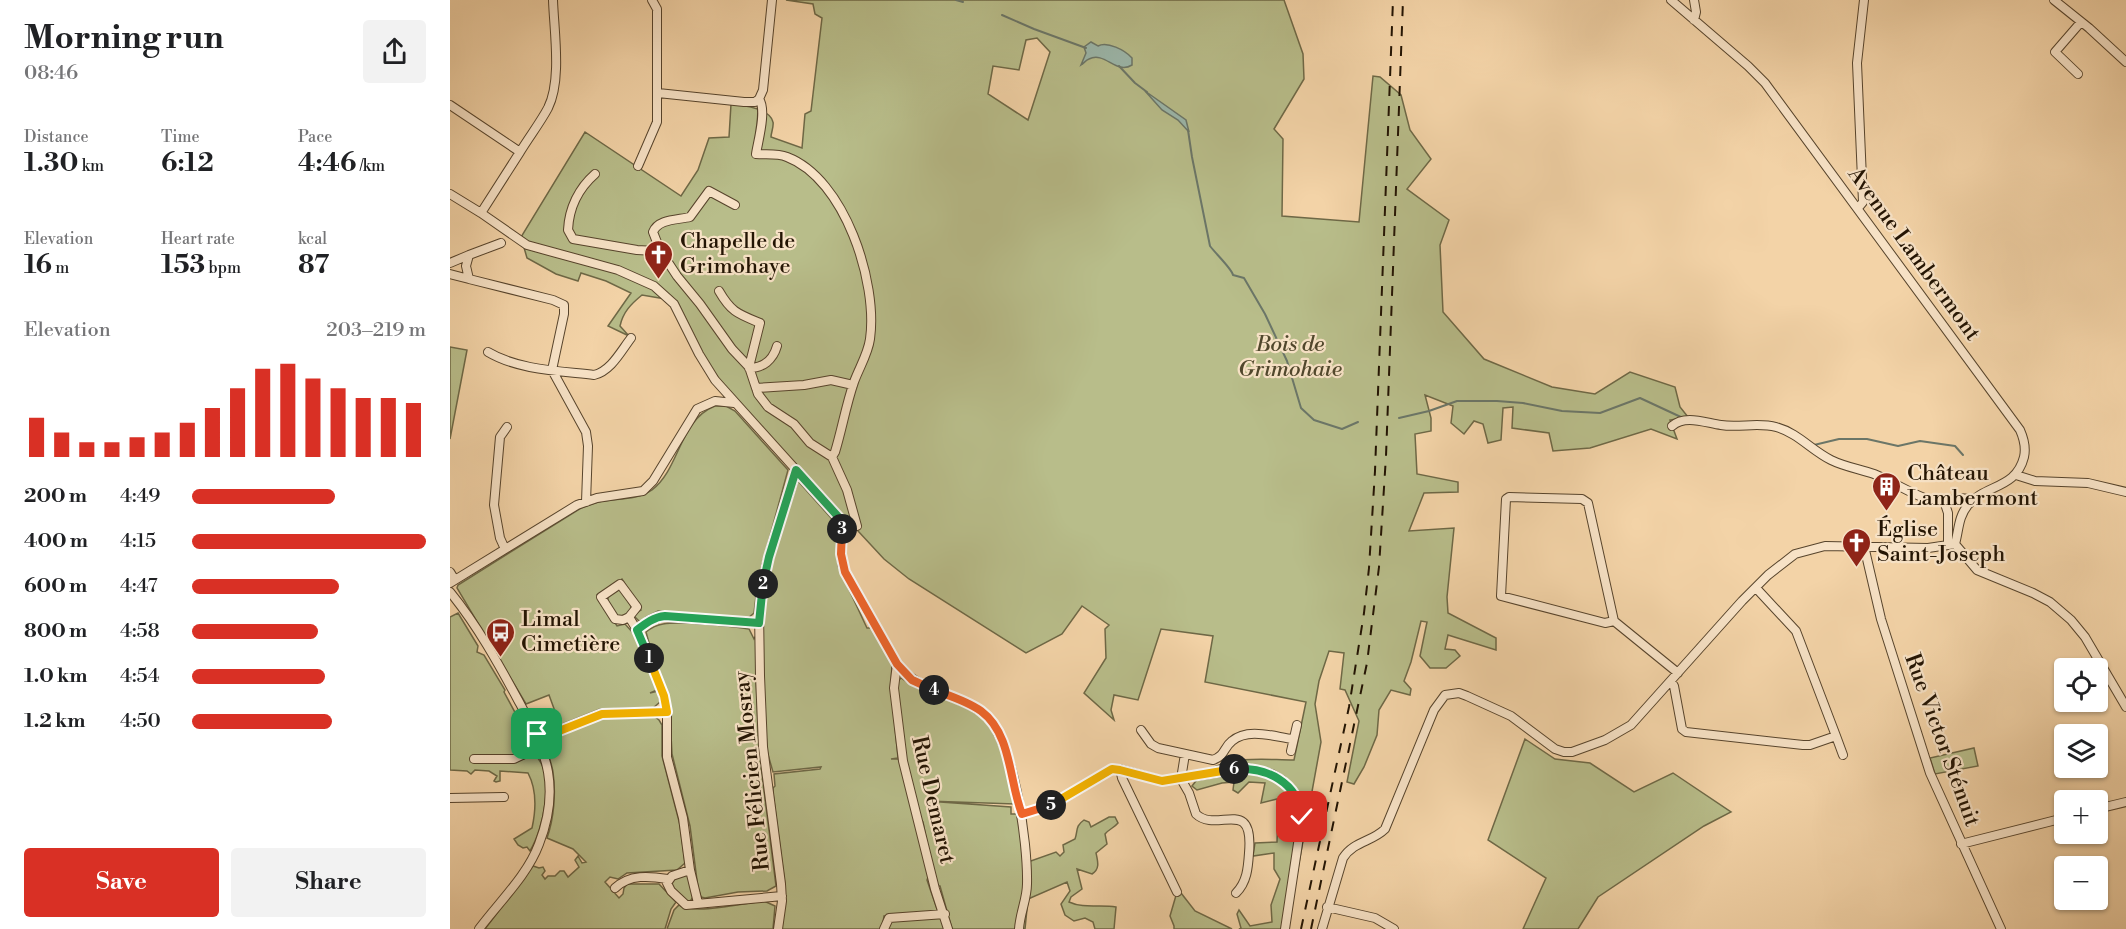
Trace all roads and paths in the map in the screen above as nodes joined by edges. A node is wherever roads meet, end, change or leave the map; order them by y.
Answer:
1 (553, 0) edge
2 (652, 0) edge
3 (772, 0) edge
4 (1671, 0) edge
5 (1694, 0) edge
6 (1864, 0) edge
7 (2054, 0) edge
8 (1694, 20) junction
9 (2081, 22) junction
10 (2126, 62) edge
11 (2078, 74) dead end
12 (658, 93) junction
13 (759, 99) junction
14 (450, 105) edge
15 (520, 152) junction
16 (638, 166) dead end
17 (595, 174) dead end
18 (450, 194) edge
19 (735, 205) dead end
20 (1858, 208) junction
21 (481, 213) junction
22 (505, 231) junction
23 (519, 241) junction
24 (501, 243) junction
25 (469, 255) junction
26 (663, 255) junction
27 (450, 263) edge
28 (450, 274) edge
29 (469, 279) junction
30 (719, 291) dead end
31 (631, 338) dead end
32 (777, 346) dead end
33 (488, 352) dead end
34 (749, 368) junction
35 (552, 370) junction
36 (853, 385) junction
37 (721, 388) junction
38 (756, 388) junction
39 (714, 400) junction
40 (734, 403) junction
41 (1672, 426) dead end
42 (507, 427) dead end
43 (832, 457) junction
44 (796, 470) junction
45 (2016, 475) junction
46 (2126, 492) edge
47 (1944, 501) junction
48 (1972, 501) junction
49 (586, 502) junction
50 (857, 526) dead end
51 (1951, 544) junction
52 (1864, 546) junction
53 (505, 549) junction
54 (450, 572) edge
55 (452, 581) edge
56 (1756, 588) junction
57 (450, 592) edge
58 (629, 617) junction
59 (1614, 621) junction
60 (759, 623) junction
61 (637, 630) junction
62 (897, 664) junction
63 (903, 672) junction
64 (1678, 673) junction
65 (894, 678) junction
66 (1671, 681) junction
67 (2126, 707) edge
68 (667, 712) junction
69 (1297, 725) dead end
70 (1141, 730) dead end
71 (1836, 736) junction
72 (1293, 739) junction
73 (540, 742) junction
74 (1292, 751) dead end
75 (1185, 754) junction
76 (1843, 755) dead end
77 (474, 759) dead end
78 (1120, 770) junction
79 (1181, 778) junction
80 (504, 796) dead end
81 (450, 798) edge
82 (2126, 801) edge
83 (2108, 806) edge
84 (1022, 814) junction
85 (2054, 821) edge
86 (1961, 844) junction
87 (690, 870) junction
88 (668, 879) junction
89 (615, 888) dead end
90 (1177, 892) dead end
91 (1236, 893) dead end
92 (782, 896) junction
93 (698, 903) junction
94 (1327, 907) junction
95 (945, 914) junction
96 (478, 929) edge
97 (778, 929) edge
98 (884, 929) edge
99 (948, 929) edge
100 (1019, 929) edge
101 (1285, 929) edge
102 (1322, 929) edge
103 (1394, 929) edge
104 (2001, 929) edge

1 - 15 street
2 - 12 street
3 - 13 street
4 - 8 street, Avenue Lambermont
5 - 8 street
6 - 20 street
7 - 9 street
8 - 20 street, Avenue Lambermont
9 - 10 street
9 - 11 street
12 - 13 street
12 - 16 street
13 - 36 street
14 - 15 street
15 - 21 street
17 - 26 street
18 - 21 street
19 - 26 street
20 - 45 street, Avenue Lambermont
21 - 22 street
22 - 23 street
22 - 24 street
23 - 24 street
23 - 37 street
24 - 25 street
25 - 27 street
25 - 29 street
26 - 34 street
28 - 29 street
29 - 35 street
30 - 34 street
31 - 35 street
32 - 34 street
33 - 35 street
34 - 38 street
35 - 49 street
36 - 38 street
36 - 43 street
37 - 39 street
37 - 40 street
38 - 43 street
39 - 40 street
39 - 49 street
40 - 44 street
41 - 47 street
42 - 53 street
43 - 50 street
44 - 60 street, Rue Félicien Mosray
44 - 62 street
45 - 46 street
45 - 48 street
47 - 48 street
47 - 51 street
48 - 51 street
49 - 53 street
51 - 52 street
51 - 67 street
52 - 56 street
52 - 86 street, Rue Victor Sténuit
53 - 55 street
54 - 55 street
56 - 64 street
56 - 71 street
57 - 73 street
58 - 58 street
58 - 61 street
59 - 59 street
59 - 64 street
60 - 61 street
60 - 92 street, Rue Félicien Mosray
61 - 68 street
62 - 63 street
62 - 65 street, Rue Demaret
63 - 65 street
63 - 84 street
64 - 66 street
65 - 95 street, Rue Demaret
66 - 71 street
66 - 94 street
68 - 73 street
68 - 87 street
69 - 72 street
70 - 75 street
71 - 76 street
72 - 74 street
72 - 75 street
73 - 77 street
73 - 96 street
75 - 79 street
78 - 79 street
78 - 84 street
78 - 90 street
79 - 91 street
79 - 101 street
80 - 81 street
82 - 83 street
84 - 100 street
85 - 86 street, Rue Victor Sténuit
86 - 104 street
87 - 88 street
87 - 93 street
88 - 89 street
88 - 93 street
92 - 93 street
92 - 97 street, Rue Félicien Mosray
94 - 102 street
94 - 103 street
95 - 98 street
95 - 99 street, Rue Demaret

